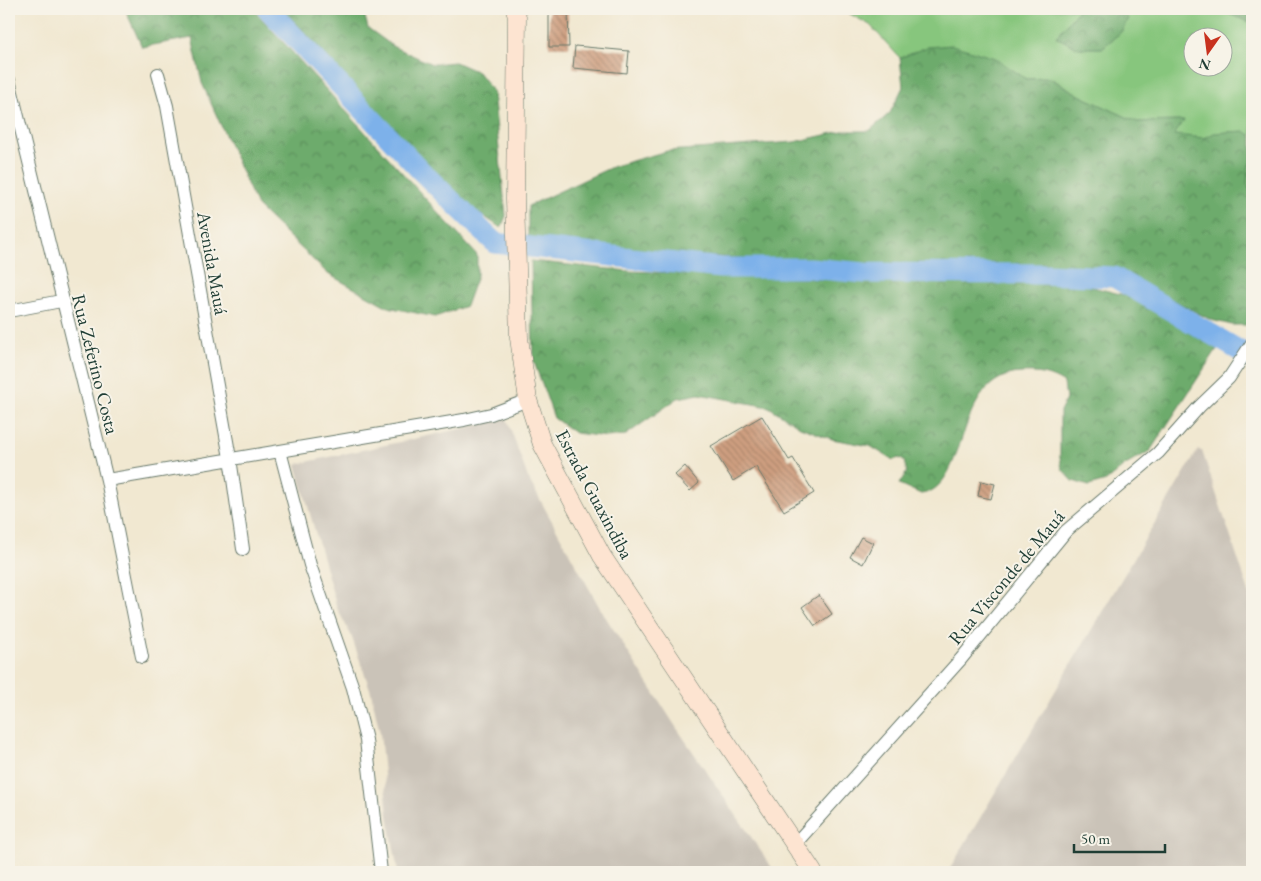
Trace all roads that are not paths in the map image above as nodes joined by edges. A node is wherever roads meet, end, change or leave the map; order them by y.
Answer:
1 (518, 12) edge
2 (158, 74) dead end
3 (9, 80) edge
4 (61, 301) junction
5 (9, 311) edge
6 (1252, 343) edge
7 (528, 400) junction
8 (280, 451) junction
9 (230, 458) junction
10 (107, 480) junction
11 (243, 549) dead end
12 (142, 657) dead end
13 (794, 844) junction
14 (381, 872) edge
15 (814, 872) edge

1 - 7 street, Estrada Guaxindiba
2 - 9 street, Avenida Mauá
3 - 4 street, Rua Zeferino Costa
4 - 5 street
4 - 10 street, Rua Zeferino Costa
6 - 13 street, Rua Visconde de Mauá
7 - 8 street
7 - 13 street, Estrada Guaxindiba
8 - 9 street
8 - 14 street
9 - 10 street
9 - 11 street, Avenida Mauá
10 - 12 street, Rua Zeferino Costa
13 - 15 street, Estrada Guaxindiba

